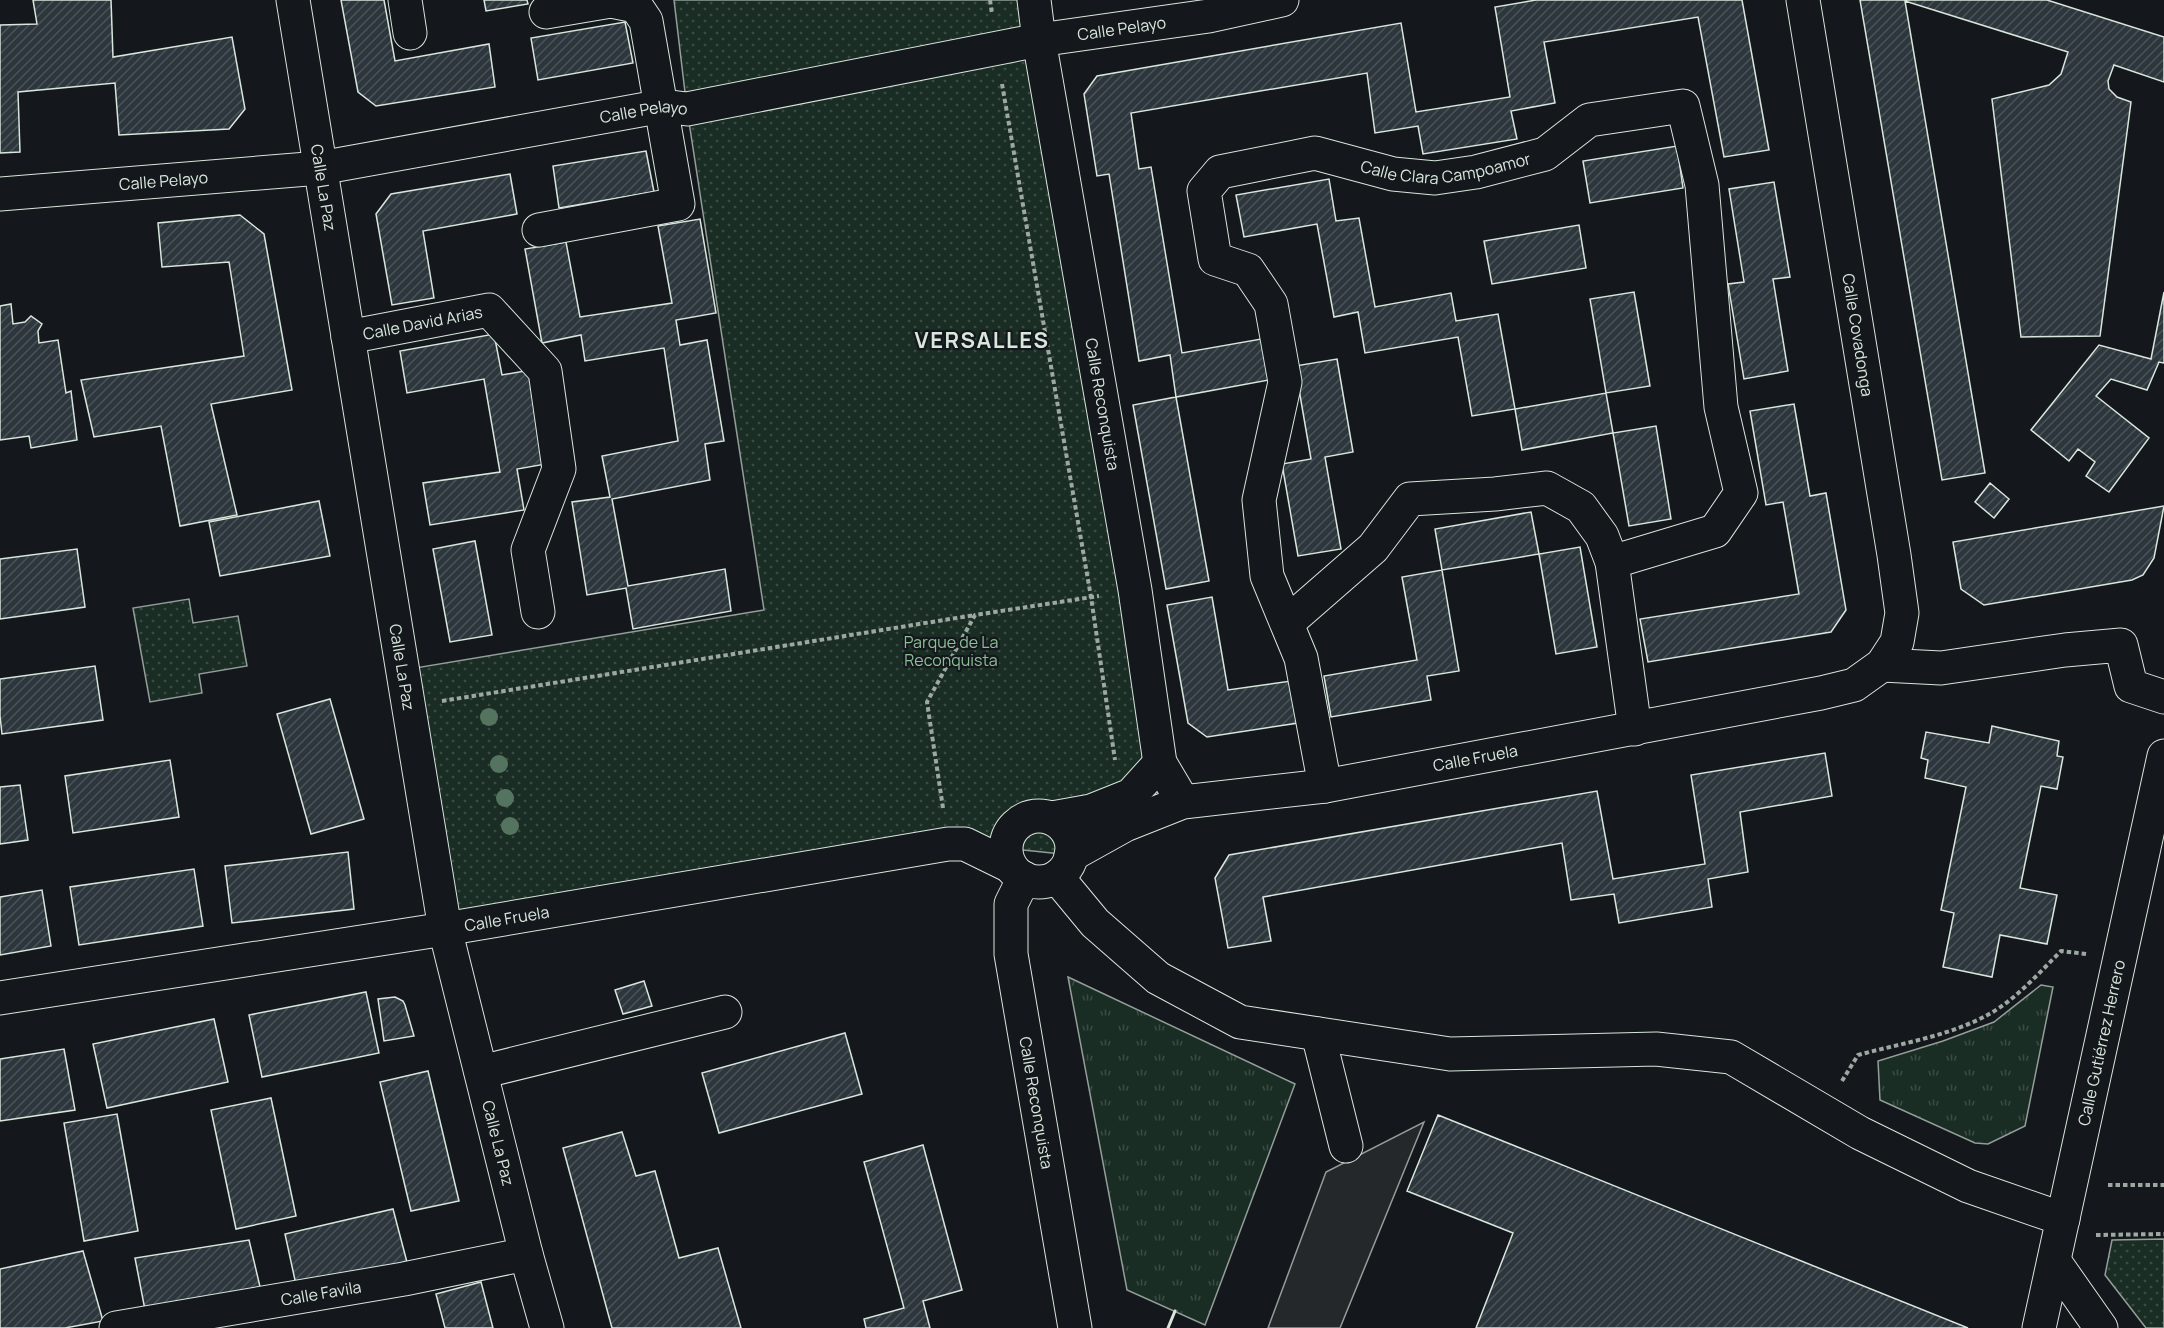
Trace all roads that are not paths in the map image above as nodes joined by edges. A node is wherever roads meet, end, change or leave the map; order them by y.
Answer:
1 (293, 0) edge
2 (405, 0) edge
3 (1034, 0) edge
4 (1281, 0) edge
5 (1803, 0) edge
6 (1207, 8) edge
7 (546, 12) dead end
8 (411, 33) dead end
9 (1039, 40) junction
10 (663, 106) junction
11 (320, 168) junction
12 (0, 194) edge
13 (539, 230) dead end
14 (348, 337) junction
15 (1612, 562) junction
16 (538, 612) dead end
17 (1287, 623) junction
18 (1882, 666) junction
19 (2164, 697) edge
20 (1635, 729) junction
21 (1160, 763) junction
22 (2163, 766) edge
23 (1324, 786) junction
24 (1183, 802) junction
25 (1052, 818) junction
26 (1064, 866) junction
27 (1017, 872) junction
28 (445, 929) junction
29 (0, 998) edge
30 (725, 1012) dead end
31 (1318, 1034) junction
32 (481, 1072) junction
33 (1346, 1146) dead end
34 (2059, 1239) junction
35 (526, 1254) junction
36 (116, 1328) edge
37 (547, 1328) edge
38 (1076, 1328) edge
39 (2039, 1328) edge
40 (2101, 1328) edge

1 - 11 street, Calle La Paz
2 - 8 street
3 - 9 street, Calle Reconquista
4 - 6 street, Calle Pelayo
5 - 18 street, Calle Covadonga
6 - 9 street, Calle Pelayo
7 - 10 street
9 - 10 street, Calle Pelayo
9 - 21 street, Calle Reconquista
10 - 11 street, Calle Pelayo
10 - 13 street
11 - 12 street, Calle Pelayo
11 - 14 street, Calle La Paz
14 - 16 street, Calle David Arias
14 - 28 street, Calle La Paz
15 - 17 street
15 - 17 street, Calle Clara Campoamor
15 - 20 street
17 - 23 street, Calle Clara Campoamor
18 - 19 street
18 - 20 street, Calle Fruela
20 - 23 street, Calle Fruela
21 - 24 street, Calle Reconquista
21 - 25 street
22 - 34 street, Calle Gutiérrez Herrero
23 - 24 street, Calle Fruela
24 - 26 street, Calle Fruela
25 - 26 street
25 - 27 street
26 - 27 street
26 - 31 street
27 - 28 street, Calle Fruela
27 - 38 street, Calle Reconquista
28 - 29 street, Calle Fruela
28 - 32 street, Calle La Paz
30 - 32 street
31 - 33 street
31 - 34 street
32 - 35 street, Calle La Paz
34 - 39 street, Calle Gutiérrez Herrero
34 - 40 street
35 - 36 street, Calle Favila
35 - 37 street, Calle La Paz

